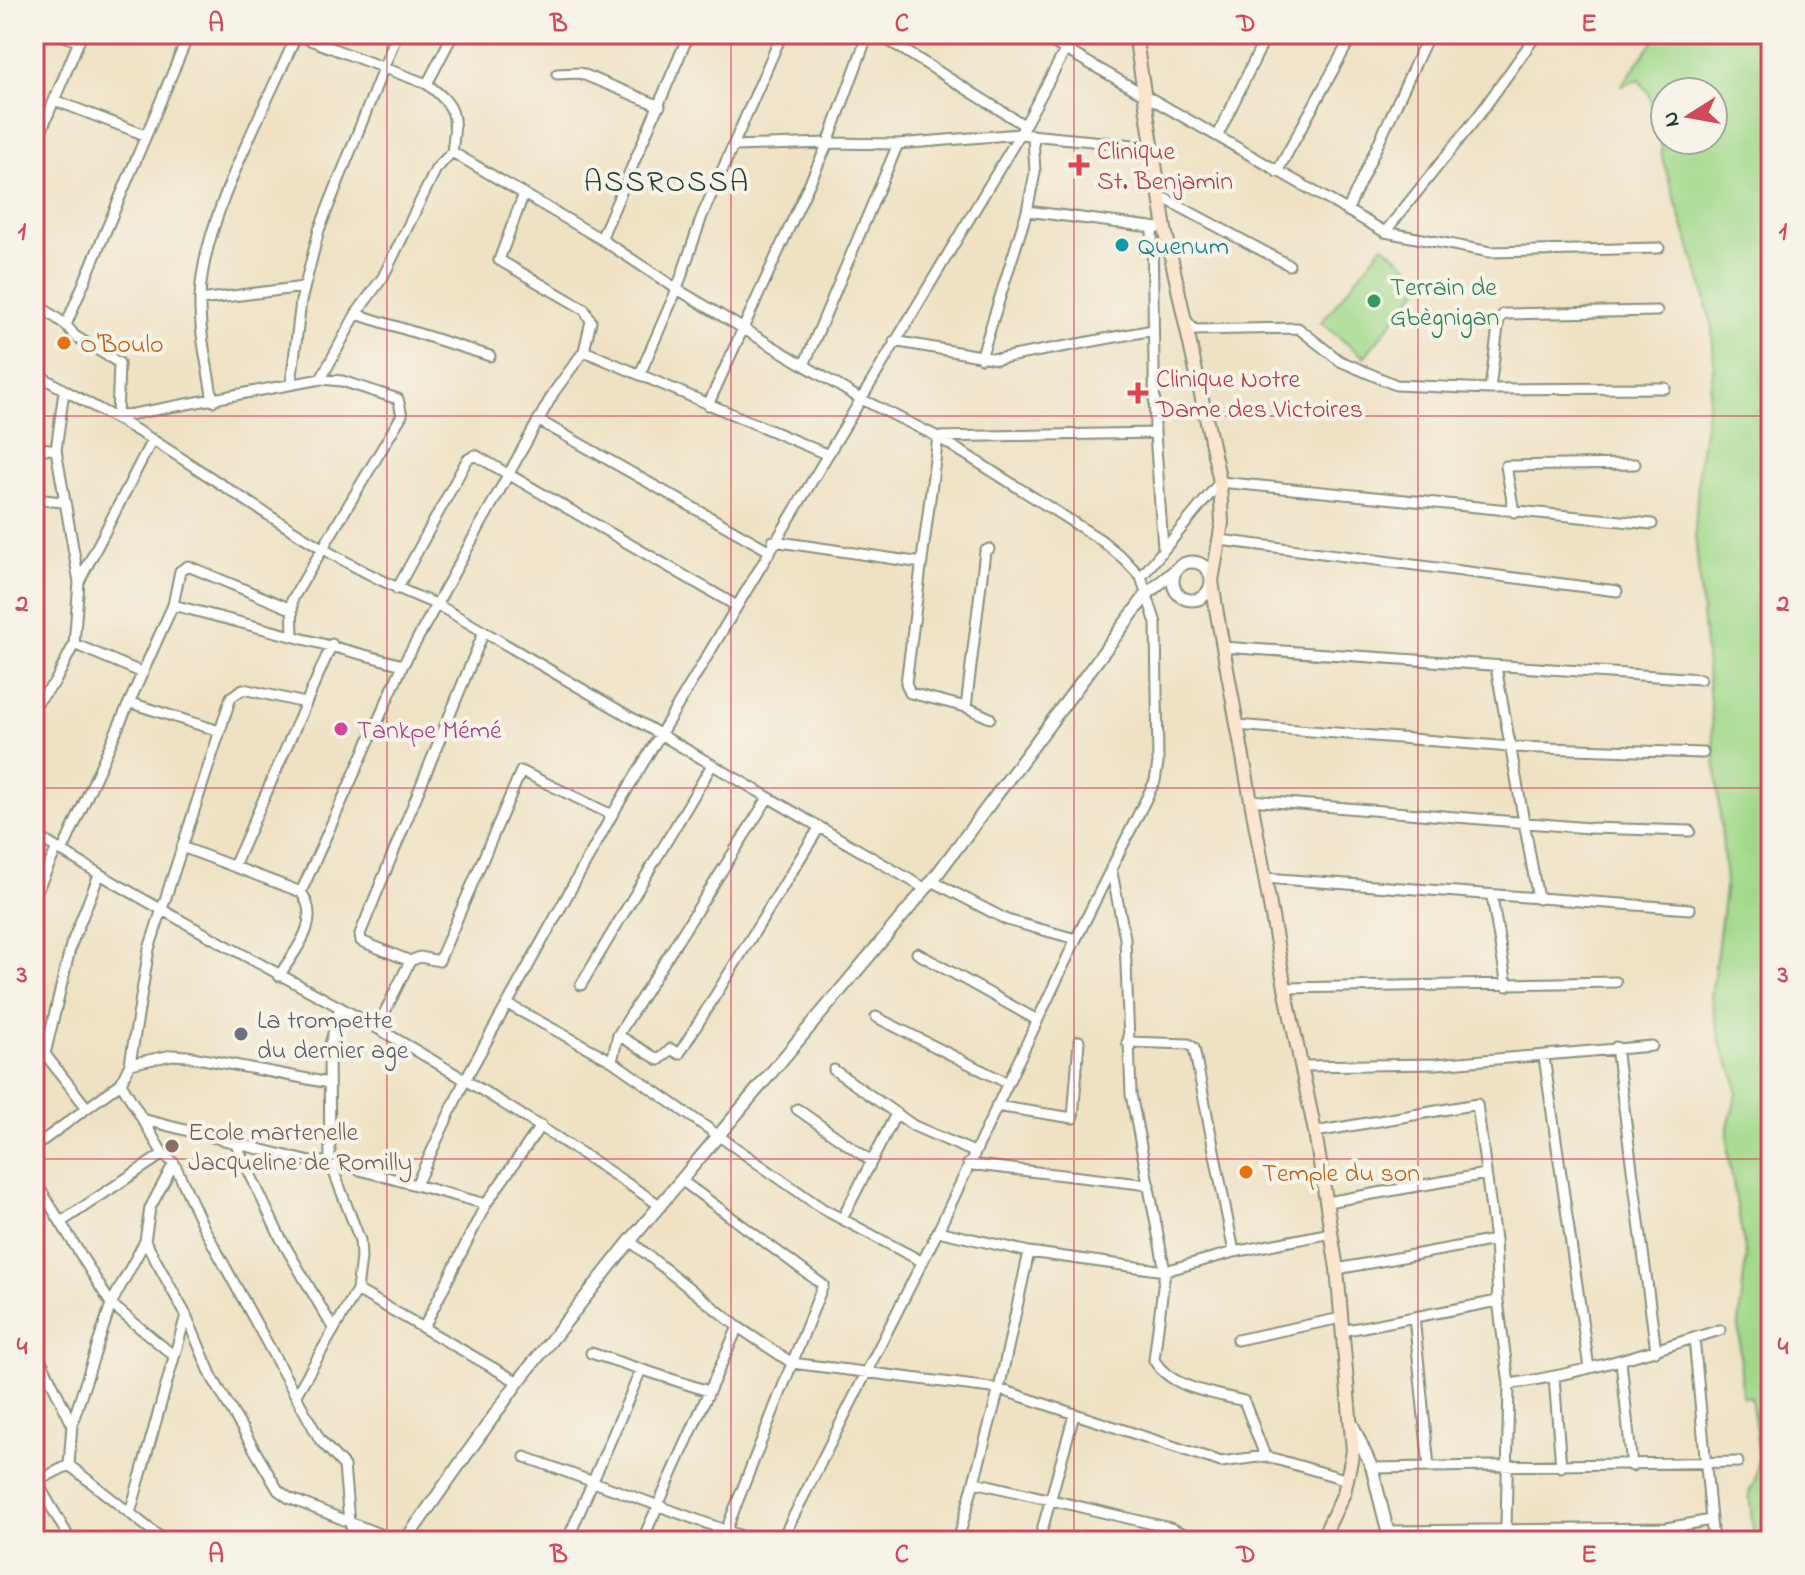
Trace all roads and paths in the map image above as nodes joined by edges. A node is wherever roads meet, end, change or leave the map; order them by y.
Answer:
1 (60, 34) edge
2 (189, 34) edge
3 (296, 34) edge
4 (397, 34) edge
5 (453, 34) edge
6 (689, 34) edge
7 (782, 34) edge
8 (868, 34) edge
9 (878, 34) edge
10 (1038, 34) edge
11 (1074, 34) edge
12 (1135, 34) edge
13 (1267, 34) edge
14 (1353, 34) edge
15 (1429, 34) edge
16 (1537, 34) edge
17 (81, 38) edge
18 (1065, 50) junction
19 (383, 67) junction
20 (557, 74) dead end
21 (427, 84) junction
22 (1146, 98) junction
23 (54, 100) junction
24 (660, 106) junction
25 (1022, 129) junction
26 (145, 135) junction
27 (1033, 135) junction
28 (1218, 135) junction
29 (828, 143) junction
30 (898, 144) junction
31 (734, 146) junction
32 (1154, 147) junction
33 (34, 148) edge
34 (452, 152) junction
35 (1277, 172) junction
36 (523, 196) junction
37 (1160, 196) junction
38 (1027, 211) junction
39 (1347, 211) junction
40 (1158, 228) junction
41 (1385, 232) junction
42 (601, 239) junction
43 (1659, 248) dead end
44 (1289, 265) dead end
45 (304, 287) junction
46 (677, 289) junction
47 (200, 300) junction
48 (34, 302) edge
49 (1657, 311) dead end
50 (356, 314) junction
51 (1185, 319) junction
52 (66, 325) junction
53 (743, 330) junction
54 (1153, 330) junction
55 (894, 341) junction
56 (584, 351) junction
57 (490, 356) dead end
58 (981, 358) junction
59 (804, 365) junction
60 (34, 372) edge
61 (640, 374) junction
62 (321, 379) junction
63 (291, 384) junction
64 (1665, 388) dead end
65 (1490, 389) junction
66 (64, 391) junction
67 (859, 398) junction
68 (213, 401) junction
69 (708, 405) junction
70 (117, 417) junction
71 (538, 420) junction
72 (1155, 433) junction
73 (938, 437) junction
74 (152, 440) junction
75 (34, 447) edge
76 (56, 450) junction
77 (826, 454) junction
78 (1635, 464) dead end
79 (509, 472) junction
80 (1220, 482) junction
81 (34, 499) edge
82 (62, 502) junction
83 (1514, 512) junction
84 (1652, 524) dead end
85 (1220, 540) junction
86 (771, 545) junction
87 (322, 548) junction
88 (1163, 548) junction
89 (989, 549) dead end
90 (922, 563) junction
91 (1179, 567) junction
92 (1141, 577) junction
93 (1212, 581) junction
94 (79, 582) junction
95 (397, 589) junction
96 (1617, 591) dead end
97 (1147, 594) junction
98 (436, 604) junction
99 (173, 605) junction
100 (735, 605) junction
101 (291, 609) junction
102 (483, 634) junction
103 (293, 636) junction
104 (74, 644) junction
105 (332, 644) junction
106 (1222, 647) junction
107 (403, 665) junction
108 (1496, 667) junction
109 (143, 673) junction
110 (1700, 679) dead end
111 (131, 703) junction
112 (305, 703) junction
113 (34, 706) edge
114 (966, 707) junction
115 (990, 718) dead end
116 (1236, 725) junction
117 (219, 731) junction
118 (660, 736) junction
119 (1511, 747) junction
120 (1703, 753) dead end
121 (712, 765) junction
122 (768, 798) junction
123 (1250, 800) junction
124 (612, 815) junction
125 (1523, 822) junction
126 (819, 828) junction
127 (1690, 831) dead end
128 (34, 834) edge
129 (182, 847) junction
130 (60, 850) junction
131 (234, 866) junction
132 (1111, 868) junction
133 (99, 875) junction
134 (1265, 878) junction
135 (929, 885) junction
136 (301, 892) junction
137 (34, 897) edge
138 (1492, 897) junction
139 (1538, 899) junction
140 (1690, 909) dead end
141 (161, 912) junction
142 (1076, 939) junction
143 (917, 953) dead end
144 (410, 961) junction
145 (279, 976) junction
146 (1616, 982) dead end
147 (581, 985) dead end
148 (1507, 986) junction
149 (1285, 988) junction
150 (509, 1005) junction
151 (340, 1007) junction
152 (876, 1017) dead end
153 (1037, 1020) junction
154 (377, 1028) junction
155 (618, 1035) junction
156 (34, 1040) edge
157 (1079, 1041) dead end
158 (1127, 1042) junction
159 (1652, 1046) dead end
160 (1616, 1047) junction
161 (45, 1054) junction
162 (1544, 1057) junction
163 (612, 1061) junction
164 (130, 1064) junction
165 (1302, 1066) junction
166 (834, 1070) dead end
167 (465, 1080) junction
168 (121, 1083) junction
169 (329, 1083) junction
170 (1007, 1083) junction
171 (996, 1106) junction
172 (87, 1108) junction
173 (797, 1109) dead end
174 (896, 1114) junction
175 (142, 1119) junction
176 (541, 1125) junction
177 (1315, 1132) junction
178 (721, 1135) junction
179 (235, 1142) junction
180 (34, 1147) edge
181 (974, 1152) junction
182 (163, 1154) junction
183 (871, 1161) junction
184 (330, 1162) junction
185 (174, 1163) junction
186 (968, 1164) junction
187 (1486, 1174) junction
188 (34, 1179) edge
189 (681, 1180) junction
190 (416, 1185) junction
191 (1149, 1185) junction
192 (1327, 1202) junction
193 (486, 1204) junction
194 (661, 1206) junction
195 (842, 1219) junction
196 (61, 1222) junction
197 (938, 1231) junction
198 (1331, 1233) junction
199 (1495, 1240) junction
200 (145, 1241) junction
201 (630, 1241) junction
202 (1029, 1252) junction
203 (1234, 1252) junction
204 (921, 1261) junction
205 (1337, 1269) junction
206 (1165, 1271) junction
207 (357, 1290) junction
208 (1498, 1301) junction
209 (111, 1304) junction
210 (186, 1315) junction
211 (1414, 1317) junction
212 (1342, 1324) junction
213 (424, 1327) junction
214 (738, 1327) junction
215 (333, 1328) junction
216 (1720, 1330) dead end
217 (1694, 1338) junction
218 (1237, 1340) dead end
219 (34, 1346) edge
220 (1656, 1351) junction
221 (591, 1353) dead end
222 (173, 1355) junction
223 (1621, 1361) junction
224 (792, 1363) junction
225 (1589, 1368) junction
226 (641, 1370) junction
227 (866, 1374) junction
228 (1554, 1377) junction
229 (518, 1382) junction
230 (1509, 1384) junction
231 (999, 1389) junction
232 (708, 1391) junction
233 (297, 1393) junction
234 (1074, 1415) junction
235 (72, 1424) junction
236 (1353, 1426) junction
237 (1265, 1456) junction
238 (525, 1457) dead end
239 (1738, 1462) dead end
240 (1706, 1464) junction
241 (69, 1465) junction
242 (1632, 1466) junction
243 (1429, 1467) junction
244 (1505, 1467) junction
245 (1561, 1467) junction
246 (1372, 1468) junction
247 (35, 1479) edge
248 (1348, 1480) junction
249 (591, 1482) junction
250 (975, 1482) junction
251 (1048, 1499) junction
252 (656, 1507) junction
253 (130, 1513) junction
254 (1711, 1520) junction
255 (349, 1522) junction
256 (1506, 1528) junction
257 (1667, 1528) junction
258 (725, 1533) junction
259 (1389, 1536) edge
260 (71, 1541) edge
261 (165, 1541) edge
262 (357, 1541) edge
263 (397, 1541) edge
264 (405, 1541) edge
265 (567, 1541) edge
266 (642, 1541) edge
267 (755, 1541) edge
268 (781, 1541) edge
269 (958, 1541) edge
270 (1039, 1541) edge
271 (1200, 1541) edge
272 (1321, 1541) edge
273 (1668, 1541) edge
274 (1713, 1541) edge

1 - 17 street
2 - 26 street
3 - 19 street
3 - 47 street
4 - 19 street
5 - 21 street
6 - 24 street
7 - 31 street
8 - 29 street
9 - 25 street
10 - 18 street
11 - 18 street
12 - 22 main road
13 - 28 street
14 - 35 street
15 - 39 street
16 - 41 street
17 - 23 street
18 - 22 street
18 - 25 street
19 - 21 street
19 - 45 street
20 - 24 street
21 - 34 street
22 - 28 street
22 - 32 main road
23 - 26 street
23 - 33 street
24 - 42 street
25 - 27 street
25 - 30 street
25 - 55 street
26 - 52 street
27 - 32 street
27 - 38 street
28 - 35 street
29 - 30 street
29 - 31 street
29 - 53 street
30 - 59 street
31 - 46 street
32 - 37 main road
34 - 36 street
34 - 50 street
35 - 39 street
36 - 42 street
36 - 56 street
37 - 40 main road
37 - 44 street
38 - 40 street
38 - 58 street
39 - 41 street
40 - 51 main road
40 - 54 street
41 - 43 street
42 - 46 street
45 - 47 street
45 - 63 street
46 - 53 street
46 - 61 street
47 - 68 street
48 - 52 street
49 - 65 street
50 - 57 street
50 - 62 street
51 - 65 street
51 - 80 main road
52 - 70 street
53 - 59 street
53 - 69 street
54 - 58 street
54 - 72 street
55 - 58 street
55 - 67 street
56 - 61 street
56 - 71 street
59 - 67 street
60 - 66 street
61 - 69 street
62 - 63 street
62 - 87 street
63 - 68 street
64 - 65 street
66 - 70 street
66 - 76 street
67 - 73 street
67 - 77 street
68 - 70 street
69 - 77 street
70 - 74 street
71 - 79 street
71 - 86 street
72 - 73 street
72 - 88 street
73 - 90 street
73 - 92 street
74 - 87 street
74 - 94 street
75 - 76 street
76 - 82 street
77 - 86 street
78 - 83 street
79 - 95 street
79 - 98 street
79 - 100 street
80 - 83 street
80 - 85 main road
80 - 88 street
81 - 82 street
82 - 94 street
83 - 84 street
85 - 93 main road
85 - 96 street
86 - 90 street
86 - 100 street
87 - 95 street
87 - 101 street
88 - 92 street
89 - 114 street
90 - 114 street
91 - 93 street
91 - 93 street
91 - 97 street
92 - 97 street
93 - 106 main road
94 - 104 street
95 - 98 street
97 - 132 street
97 - 135 street
98 - 102 street
98 - 107 street
99 - 101 street
99 - 103 street
99 - 109 street
100 - 118 street
101 - 103 street
102 - 118 street
102 - 144 street
103 - 105 street
104 - 109 street
104 - 113 street
105 - 107 street
105 - 112 street
106 - 108 street
106 - 116 main road
107 - 136 street
108 - 110 street
108 - 119 street
109 - 111 street
111 - 117 street
111 - 130 street
112 - 117 street
112 - 131 street
114 - 115 street
116 - 119 street
116 - 123 main road
117 - 129 street
118 - 121 street
118 - 124 street
119 - 120 street
119 - 125 street
121 - 122 street
121 - 147 street
122 - 126 street
122 - 155 street
123 - 125 street
123 - 134 main road
124 - 144 street
124 - 150 street
125 - 127 street
125 - 139 street
126 - 135 street
126 - 155 street
128 - 130 street
129 - 131 street
129 - 141 street
130 - 133 street
130 - 137 street
131 - 136 street
132 - 142 street
132 - 158 street
133 - 141 street
133 - 161 street
134 - 138 street
134 - 149 main road
135 - 142 street
135 - 178 street
136 - 145 street
138 - 139 street
138 - 148 street
139 - 140 street
141 - 145 street
141 - 164 street
142 - 153 street
143 - 153 street
144 - 154 street
145 - 151 street
146 - 148 street
148 - 149 street
149 - 165 main road
150 - 163 street
150 - 167 street
151 - 154 street
151 - 169 street
152 - 170 street
153 - 170 street
154 - 167 street
155 - 163 street
156 - 161 street
157 - 171 street
158 - 191 street
158 - 203 street
159 - 160 street
160 - 162 street
160 - 220 street
161 - 172 street
162 - 165 street
162 - 225 street
163 - 178 street
164 - 168 street
164 - 169 street
165 - 177 main road
166 - 174 street
167 - 176 street
167 - 190 street
168 - 172 street
168 - 175 street
169 - 184 street
170 - 171 street
171 - 181 street
172 - 180 street
173 - 183 street
174 - 181 street
174 - 183 street
175 - 179 street
175 - 182 street
176 - 193 street
176 - 194 street
177 - 187 street
177 - 192 main road
178 - 189 street
178 - 195 street
179 - 184 street
179 - 215 street
181 - 186 street
182 - 185 street
182 - 196 street
183 - 195 street
184 - 190 street
184 - 207 street
185 - 200 street
185 - 233 street
186 - 191 street
186 - 197 street
187 - 192 street
187 - 199 street
188 - 196 street
189 - 194 street
189 - 224 street
190 - 193 street
191 - 206 street
192 - 198 main road
193 - 213 street
194 - 201 street
195 - 204 street
196 - 209 street
197 - 202 street
197 - 204 street
198 - 203 street
198 - 205 main road
199 - 205 street
199 - 208 street
200 - 209 street
200 - 210 street
201 - 214 street
201 - 229 street
202 - 206 street
202 - 231 street
203 - 206 street
204 - 227 street
205 - 212 main road
206 - 237 street
207 - 213 street
207 - 215 street
208 - 211 street
208 - 230 street
209 - 222 street
209 - 235 street
210 - 222 street
210 - 255 street
211 - 212 street
211 - 243 street
212 - 218 street
212 - 236 main road
213 - 229 street
214 - 224 street
214 - 232 street
215 - 233 street
216 - 217 street
217 - 220 street
217 - 240 street
219 - 235 street
220 - 223 street
221 - 226 street
222 - 253 street
223 - 225 street
223 - 242 street
224 - 227 street
224 - 258 street
225 - 228 street
226 - 232 street
226 - 249 street
227 - 231 street
227 - 268 street
228 - 230 street
228 - 245 street
229 - 264 street
230 - 244 street
231 - 234 street
231 - 250 street
232 - 252 street
233 - 255 street
234 - 237 street
234 - 251 street
235 - 241 street
236 - 246 street
236 - 248 main road
237 - 248 street
238 - 249 street
239 - 240 street
240 - 242 street
240 - 254 street
241 - 247 street
241 - 253 street
242 - 245 street
243 - 244 street
243 - 246 street
244 - 245 street
244 - 256 street
246 - 259 street
247 - 260 street
248 - 272 main road
249 - 252 street
249 - 265 street
250 - 251 street
250 - 269 street
251 - 270 street
251 - 271 street
252 - 258 street
252 - 266 street
253 - 261 street
254 - 257 street
254 - 274 street
255 - 262 street
255 - 263 street
256 - 257 street
256 - 259 street
257 - 273 street
258 - 267 street

